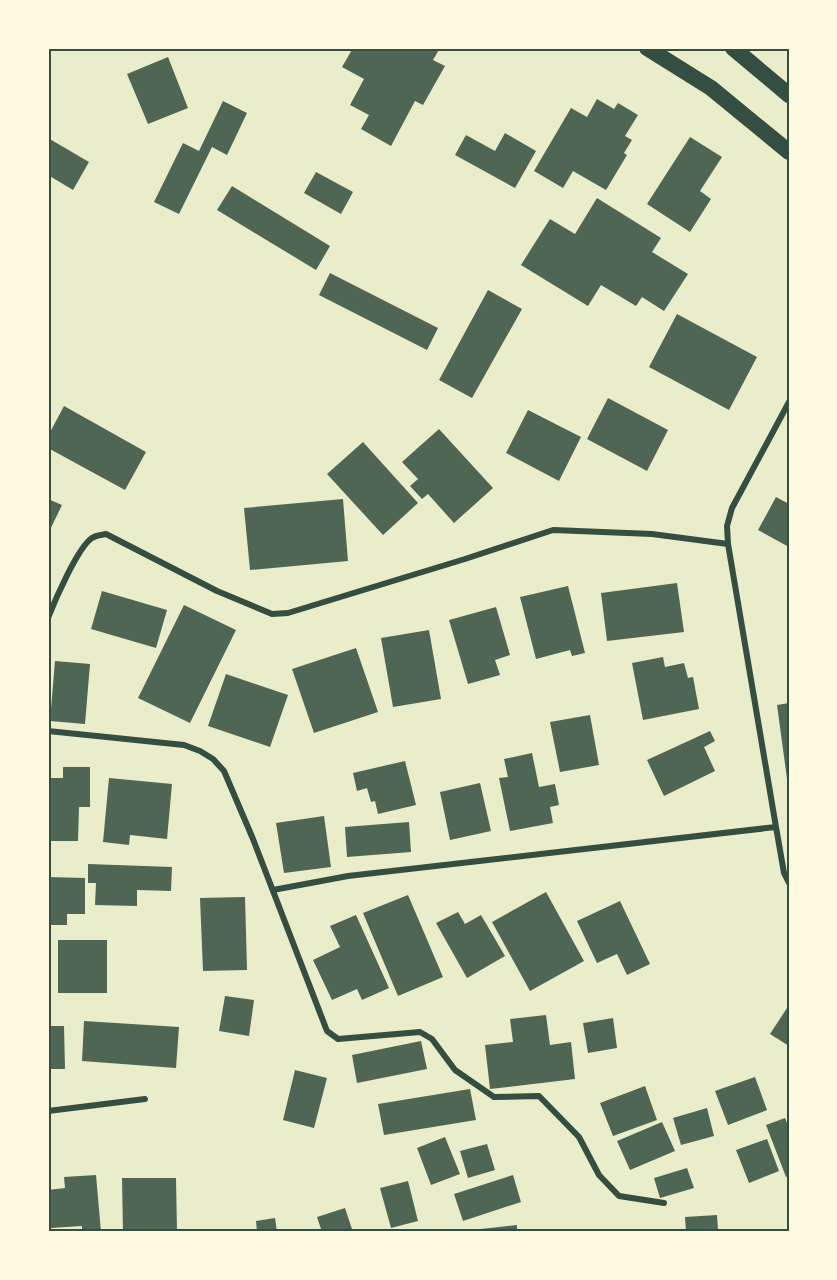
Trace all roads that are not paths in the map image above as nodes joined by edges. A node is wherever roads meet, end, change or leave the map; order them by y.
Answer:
1 (647, 48) edge
2 (733, 48) edge
3 (789, 95) edge
4 (789, 152) edge
5 (789, 402) edge
6 (729, 544) junction
7 (48, 618) edge
8 (48, 731) edge
9 (776, 827) junction
10 (789, 883) edge
11 (273, 890) junction
12 (145, 1099) dead end
13 (48, 1111) edge
14 (664, 1203) dead end

1 - 4 highway
2 - 3 highway
5 - 6 street
6 - 7 street
6 - 9 street
8 - 11 street
9 - 10 street
9 - 11 street
11 - 14 street
12 - 13 street

